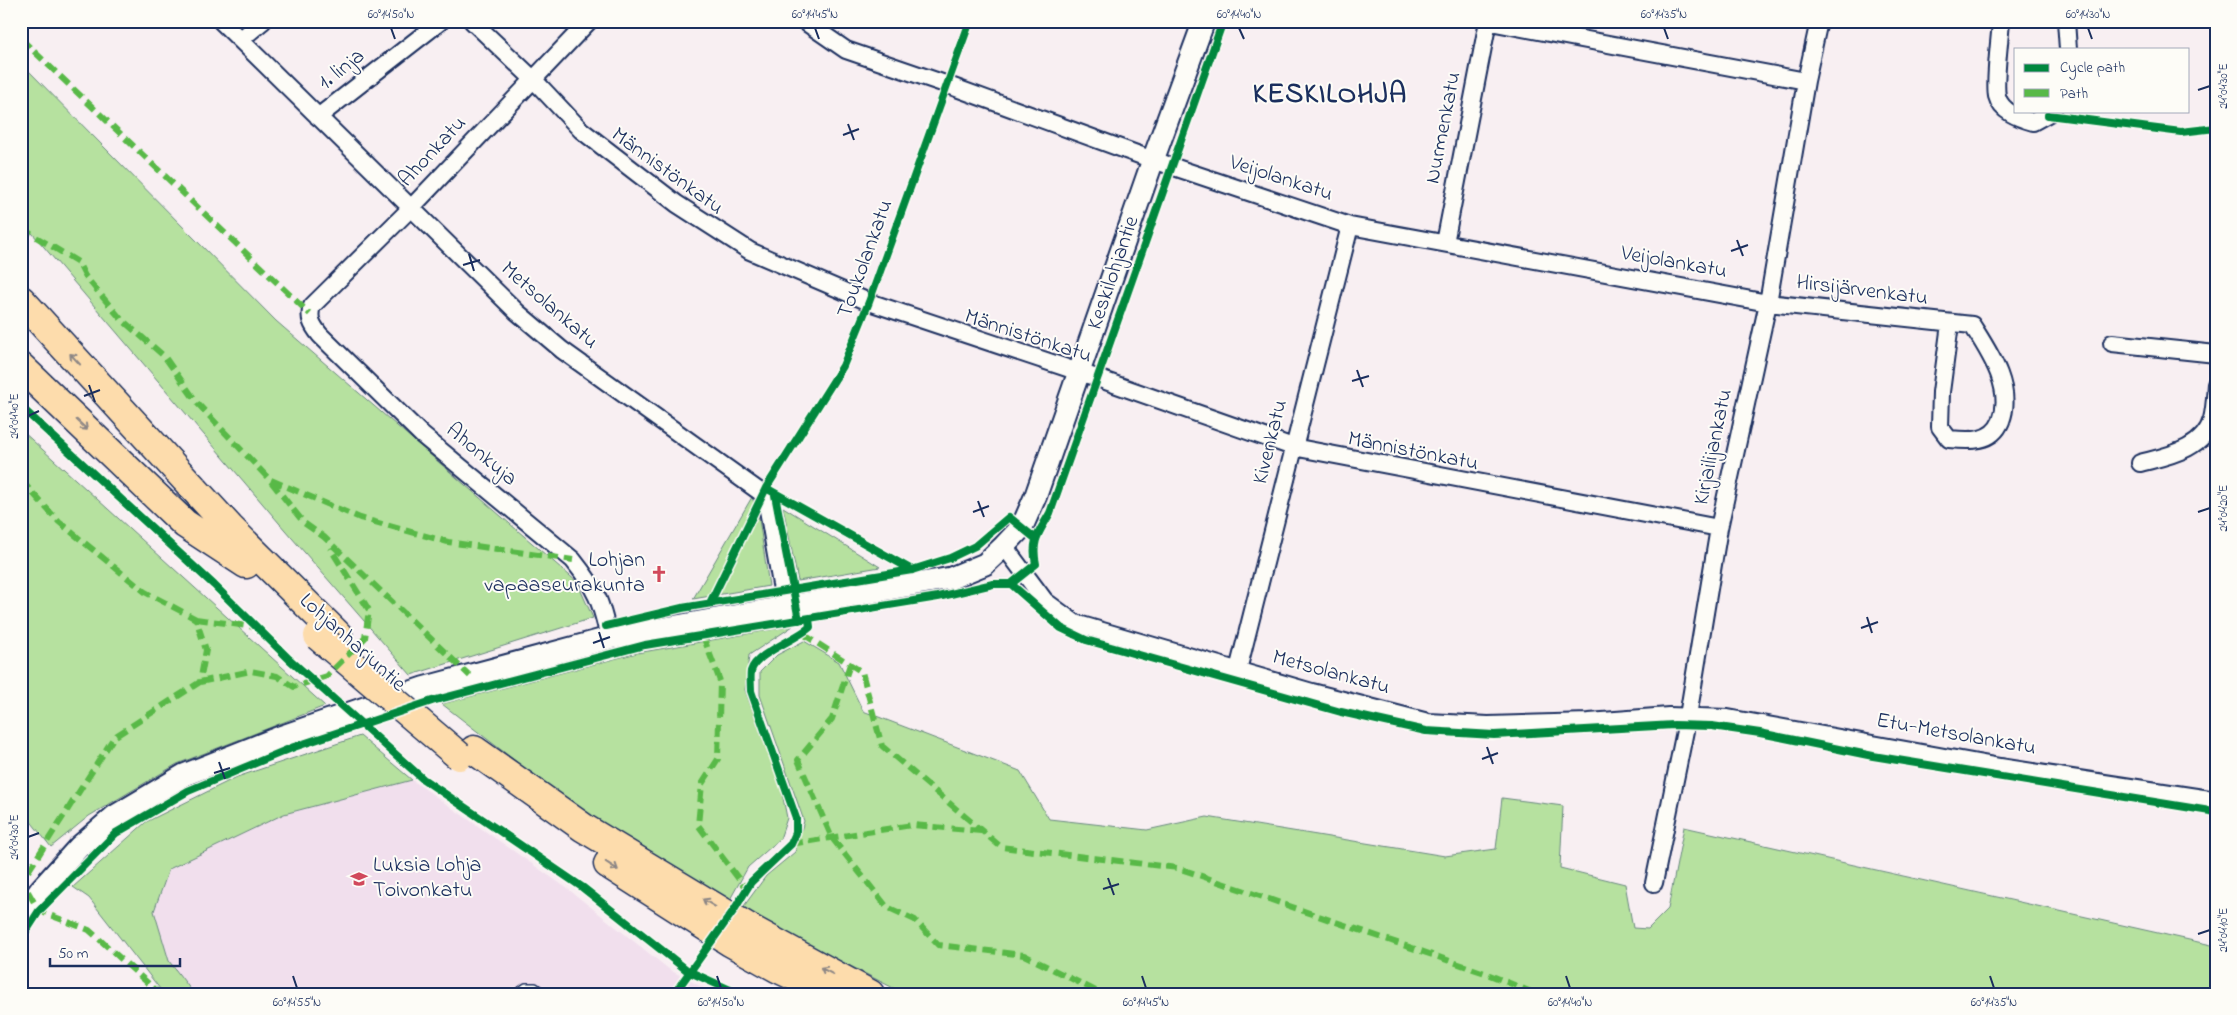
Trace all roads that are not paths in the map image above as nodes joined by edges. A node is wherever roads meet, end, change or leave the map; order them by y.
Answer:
1 (221, 21) edge
2 (263, 21) edge
3 (441, 21) edge
4 (472, 21) edge
5 (589, 21) edge
6 (804, 21) edge
7 (1204, 21) edge
8 (1487, 21) edge
9 (1819, 21) edge
10 (2001, 21) edge
11 (2066, 21) edge
12 (240, 40) junction
13 (2068, 48) edge
14 (532, 79) junction
15 (1806, 81) junction
16 (2051, 112) edge
17 (318, 117) junction
18 (1153, 160) junction
19 (410, 208) junction
20 (1350, 226) junction
21 (1445, 243) junction
22 (21, 300) edge
23 (1768, 303) junction
24 (310, 314) joint
25 (1950, 324) junction
26 (21, 327) edge
27 (2112, 343) dead end
28 (2216, 354) edge
29 (21, 366) edge
30 (1080, 372) junction
31 (2216, 384) edge
32 (1293, 447) junction
33 (2140, 463) dead end
34 (1719, 528) junction
35 (1004, 546) junction
36 (246, 564) junction
37 (785, 607) junction
38 (328, 635) junction
39 (609, 638) junction
40 (1238, 670) junction
41 (1688, 716) junction
42 (467, 753) junction
43 (2216, 800) edge
44 (1654, 883) dead end
45 (21, 917) edge
46 (518, 994) edge
47 (543, 994) edge
48 (832, 994) edge
49 (870, 994) edge

1 - 12 street, Metsolankatu
2 - 12 street
3 - 17 street, 1. linja
4 - 14 street, Männistönkatu
5 - 14 street, Ahonkatu
6 - 18 street, Veijolankatu
7 - 18 street, Keskilohjantie
8 - 15 street
8 - 21 street, Nurmenkatu
9 - 15 street, Kirjailijankatu
10 - 16 street
11 - 13 street
12 - 17 street, Metsolankatu
14 - 19 street, Ahonkatu
14 - 30 street, Männistönkatu
15 - 23 street, Kirjailijankatu
17 - 19 street, Metsolankatu
18 - 20 street, Veijolankatu
18 - 30 street, Keskilohjantie
19 - 24 street, Ahonkatu
19 - 37 street, Metsolankatu
20 - 21 street, Veijolankatu
20 - 32 street, Kivenkatu
21 - 23 street, Veijolankatu
38 -> 22 highway, Lohjanharjuntie
23 - 25 street, Hirsijärvenkatu
23 - 34 street, Kirjailijankatu
24 - 39 street, Ahonkuja
25 - 25 street, Hirsijärvenkatu
26 - 36 highway, Lohjanharjuntie
27 - 28 street
29 -> 36 highway
30 - 32 street, Männistönkatu
30 - 35 street, Keskilohjantie
31 - 33 street
32 - 34 street, Männistönkatu
32 - 40 street, Kivenkatu
34 - 41 street, Kirjailijankatu
35 - 37 street, Keskilohjantie
35 - 40 street, Metsolankatu
36 - 38 highway, Lohjanharjuntie
37 - 39 street, Keskilohjantie
38 - 42 highway, Lohjanharjuntie, bridge
39 - 45 street, Keskilohjantie
40 - 41 street, Metsolankatu
41 - 43 street, Etu-Metsolankatu
41 - 44 street, Kirjailijankatu
42 -> 48 highway, Lohjanharjuntie
49 -> 42 highway, Lohjanharjuntie
46 - 47 lane

